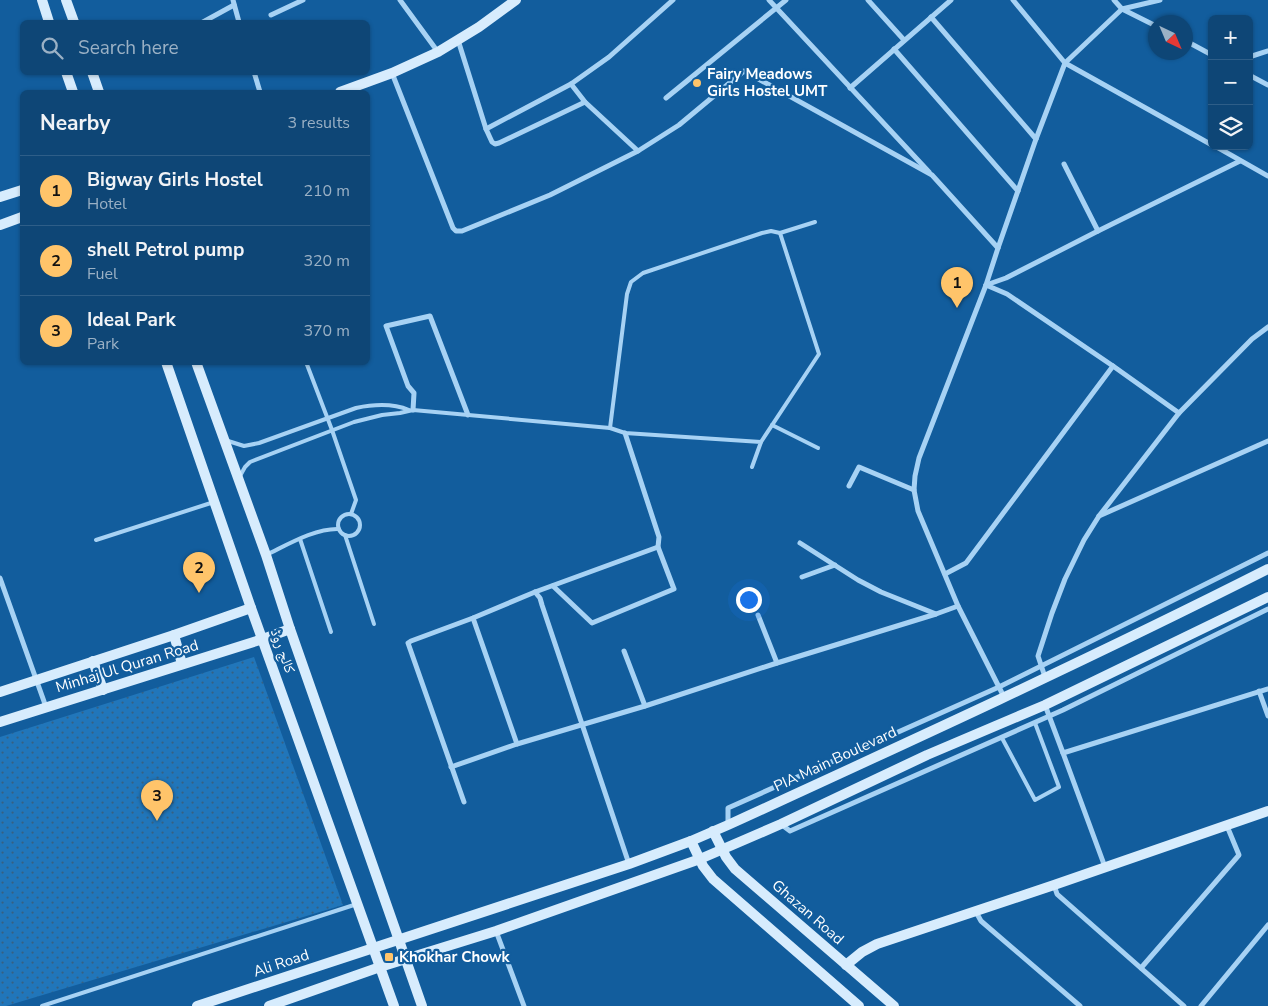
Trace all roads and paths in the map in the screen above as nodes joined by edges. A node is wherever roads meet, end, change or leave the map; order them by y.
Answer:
1 (42, 0) edge
2 (66, 0) edge
3 (303, 0) edge
4 (400, 0) edge
5 (673, 0) edge
6 (769, 0) edge
7 (786, 0) edge
8 (868, 0) edge
9 (951, 0) edge
10 (1013, 0) edge
11 (1114, 0) edge
12 (1160, 0) edge
13 (233, 2) edge
14 (510, 2) edge
15 (777, 8) junction
16 (1122, 9) junction
17 (271, 15) dead end
18 (931, 17) junction
19 (48, 20) edge
20 (73, 20) edge
21 (206, 20) edge
22 (238, 20) edge
23 (1148, 22) edge
24 (458, 40) junction
25 (904, 40) junction
26 (1193, 45) edge
27 (894, 48) junction
28 (1268, 51) edge
29 (438, 52) junction
30 (1208, 53) edge
31 (1253, 56) edge
32 (1065, 63) junction
33 (392, 73) junction
34 (67, 75) edge
35 (93, 75) edge
36 (255, 75) edge
37 (1253, 76) edge
38 (692, 77) junction
39 (571, 84) junction
40 (1268, 85) edge
41 (850, 88) junction
42 (71, 90) edge
43 (98, 90) edge
44 (259, 90) edge
45 (345, 90) edge
46 (584, 102) junction
47 (486, 129) junction
48 (1036, 139) junction
49 (1208, 142) edge
50 (638, 150) junction
51 (1221, 150) edge
52 (1240, 161) junction
53 (1064, 164) dead end
54 (932, 175) junction
55 (1268, 176) edge
56 (20, 191) edge
57 (1018, 191) junction
58 (0, 197) edge
59 (20, 218) edge
60 (814, 222) dead end
61 (0, 225) edge
62 (1098, 231) junction
63 (780, 234) junction
64 (998, 248) junction
65 (986, 285) junction
66 (1268, 327) edge
67 (167, 365) edge
68 (197, 365) edge
69 (307, 365) edge
70 (1113, 366) junction
71 (411, 410) junction
72 (1179, 413) junction
73 (468, 414) junction
74 (327, 418) junction
75 (772, 425) junction
76 (610, 428) junction
77 (332, 430) junction
78 (625, 432) junction
79 (223, 438) junction
80 (1268, 441) edge
81 (762, 442) junction
82 (818, 448) dead end
83 (752, 467) dead end
84 (238, 480) junction
85 (848, 486) dead end
86 (914, 490) junction
87 (214, 502) junction
88 (350, 514) junction
89 (1099, 516) junction
90 (339, 529) junction
91 (345, 535) junction
92 (300, 539) junction
93 (96, 540) dead end
94 (800, 542) dead end
95 (658, 547) junction
96 (1268, 552) edge
97 (266, 555) junction
98 (835, 565) junction
99 (1268, 569) edge
100 (945, 574) junction
101 (802, 577) dead end
102 (0, 578) edge
103 (553, 586) junction
104 (536, 592) junction
105 (1268, 596) edge
106 (958, 606) junction
107 (251, 608) junction
108 (1268, 609) edge
109 (936, 614) junction
110 (758, 615) dead end
111 (473, 618) junction
112 (374, 624) dead end
113 (290, 629) junction
114 (331, 632) dead end
115 (174, 635) junction
116 (262, 639) junction
117 (624, 652) dead end
118 (93, 661) junction
119 (778, 663) junction
120 (182, 664) junction
121 (1040, 666) junction
122 (1045, 677) junction
123 (37, 681) junction
124 (999, 687) junction
125 (1268, 688) edge
126 (103, 690) junction
127 (1259, 691) junction
128 (0, 692) edge
129 (1005, 697) junction
130 (1045, 705) junction
131 (645, 706) junction
132 (46, 707) junction
133 (1049, 716) junction
134 (1268, 716) edge
135 (0, 722) edge
136 (1035, 723) junction
137 (582, 725) junction
138 (1002, 738) junction
139 (517, 744) junction
140 (1063, 753) junction
141 (451, 767) junction
142 (464, 802) dead end
143 (1268, 812) edge
144 (781, 824) junction
145 (728, 825) junction
146 (1227, 826) junction
147 (714, 831) junction
148 (691, 841) junction
149 (722, 850) junction
150 (700, 859) junction
151 (629, 864) junction
152 (1105, 867) junction
153 (1054, 885) junction
154 (357, 904) junction
155 (976, 912) junction
156 (1268, 925) edge
157 (496, 931) junction
158 (399, 940) junction
159 (374, 949) junction
160 (405, 959) junction
161 (846, 965) junction
162 (380, 967) junction
163 (1141, 968) junction
164 (42, 1006) edge
165 (197, 1006) edge
166 (269, 1006) edge
167 (394, 1006) edge
168 (422, 1006) edge
169 (524, 1006) edge
170 (859, 1006) edge
171 (894, 1006) edge
172 (1080, 1006) edge
173 (1184, 1006) edge
174 (1201, 1006) edge

1 - 19 main road
2 - 20 main road
3 - 17 street
4 - 29 street
5 - 39 street
6 - 15 street
7 - 15 street
8 - 25 street
9 - 18 street
10 - 32 street
11 - 16 street
12 - 16 street
13 - 21 street
13 - 22 street
14 - 24 main road
15 - 38 street
15 - 41 street
16 - 23 street
16 - 32 street
18 - 25 street
18 - 48 street
24 - 29 main road
24 - 47 street
25 - 27 street
26 - 30 street
27 - 41 street
27 - 57 street
28 - 31 street
29 - 33 main road
32 - 48 street
32 - 49 street
33 - 45 main road
33 - 50 street
34 - 42 main road
35 - 43 main road
36 - 44 street
37 - 40 street
38 - 38 street
39 - 46 street
39 - 47 street
41 - 54 street
46 - 47 street
46 - 50 street
48 - 57 street
50 - 54 street
51 - 52 street
52 - 55 street
52 - 62 street
53 - 62 street
54 - 64 street
56 - 58 main road
57 - 64 street
59 - 61 main road
60 - 63 lane
62 - 65 street
63 - 75 lane
63 - 76 lane
64 - 65 street
65 - 70 street
65 - 86 street
66 - 72 street
67 - 87 main road, کالج روڈ
68 - 79 main road, کالج روڈ
69 - 74 lane
70 - 72 street
70 - 100 street
71 - 73 lane
71 - 73 street
71 - 74 lane
71 - 77 lane
72 - 89 street
73 - 76 lane
74 - 77 lane
74 - 79 lane
75 - 81 lane
75 - 82 lane
76 - 78 lane
77 - 84 lane
77 - 88 lane
78 - 81 lane
78 - 95 street
79 - 84 main road, کالج روڈ
80 - 89 street
81 - 83 lane
84 - 97 main road, کالج روڈ
85 - 86 street
86 - 100 street
87 - 93 lane
87 - 107 main road, کالج روڈ
88 - 90 lane
88 - 91 lane
89 - 121 street
90 - 91 lane
90 - 92 lane
91 - 112 lane
92 - 97 lane
92 - 114 lane
94 - 98 street
95 - 103 street
95 - 103 street
96 - 121 street
97 - 113 main road, کالج روڈ
98 - 101 street
98 - 109 street
99 - 122 main road, PIA Main Boulevard
100 - 106 street
102 - 123 street
103 - 104 street
104 - 111 street
104 - 137 street
105 - 130 main road
106 - 109 street
106 - 124 street
107 - 115 main road, Minhaj Ul Quran Road
107 - 116 main road, کالج روڈ
108 - 133 street
109 - 119 street
110 - 119 street
111 - 139 street
111 - 141 street
113 - 116 main road, Minhaj Ul Quran Road
113 - 158 main road, کالج روڈ
115 - 118 main road, Minhaj Ul Quran Road
115 - 120 main road
116 - 120 main road, Minhaj Ul Quran Road
116 - 154 main road, کالج روڈ
117 - 131 street
118 - 123 main road, Minhaj Ul Quran Road
118 - 126 main road
119 - 131 street
120 - 126 main road, Minhaj Ul Quran Road
121 - 122 street
121 - 124 street
122 - 129 main road, PIA Main Boulevard
123 - 128 main road, Minhaj Ul Quran Road
123 - 132 street
124 - 129 street
124 - 145 street
125 - 127 street
126 - 132 main road, Minhaj Ul Quran Road
127 - 134 street
127 - 140 street
129 - 145 main road, PIA Main Boulevard
130 - 133 street
130 - 144 main road
131 - 137 street
132 - 135 main road, Minhaj Ul Quran Road
133 - 136 street
133 - 140 street
136 - 138 street
136 - 138 lane
137 - 139 street
137 - 151 street
138 - 144 street
139 - 141 street
140 - 152 street
141 - 142 street
143 - 146 main road
144 - 149 main road
145 - 147 main road, PIA Main Boulevard
146 - 152 main road
146 - 163 street
147 - 148 main road, PIA Main Boulevard
147 - 149 main road, Ghazan Road
148 - 150 main road
148 - 151 main road, PIA Main Boulevard
149 - 150 main road
149 - 161 main road, Ghazan Road
150 - 157 main road
150 - 170 main road
151 - 158 main road, PIA Main Boulevard
152 - 153 main road
153 - 155 main road
153 - 163 street
154 - 159 main road, کالج روڈ
154 - 164 lane
155 - 161 main road
155 - 172 street
156 - 174 street
157 - 160 main road
157 - 169 street
158 - 159 main road, Ali Road
158 - 160 main road, کالج روڈ
159 - 162 main road, کالج روڈ
159 - 165 main road, Ali Road
160 - 162 main road
160 - 168 main road
161 - 171 main road, Ghazan Road
162 - 166 main road
162 - 167 main road
163 - 173 street

